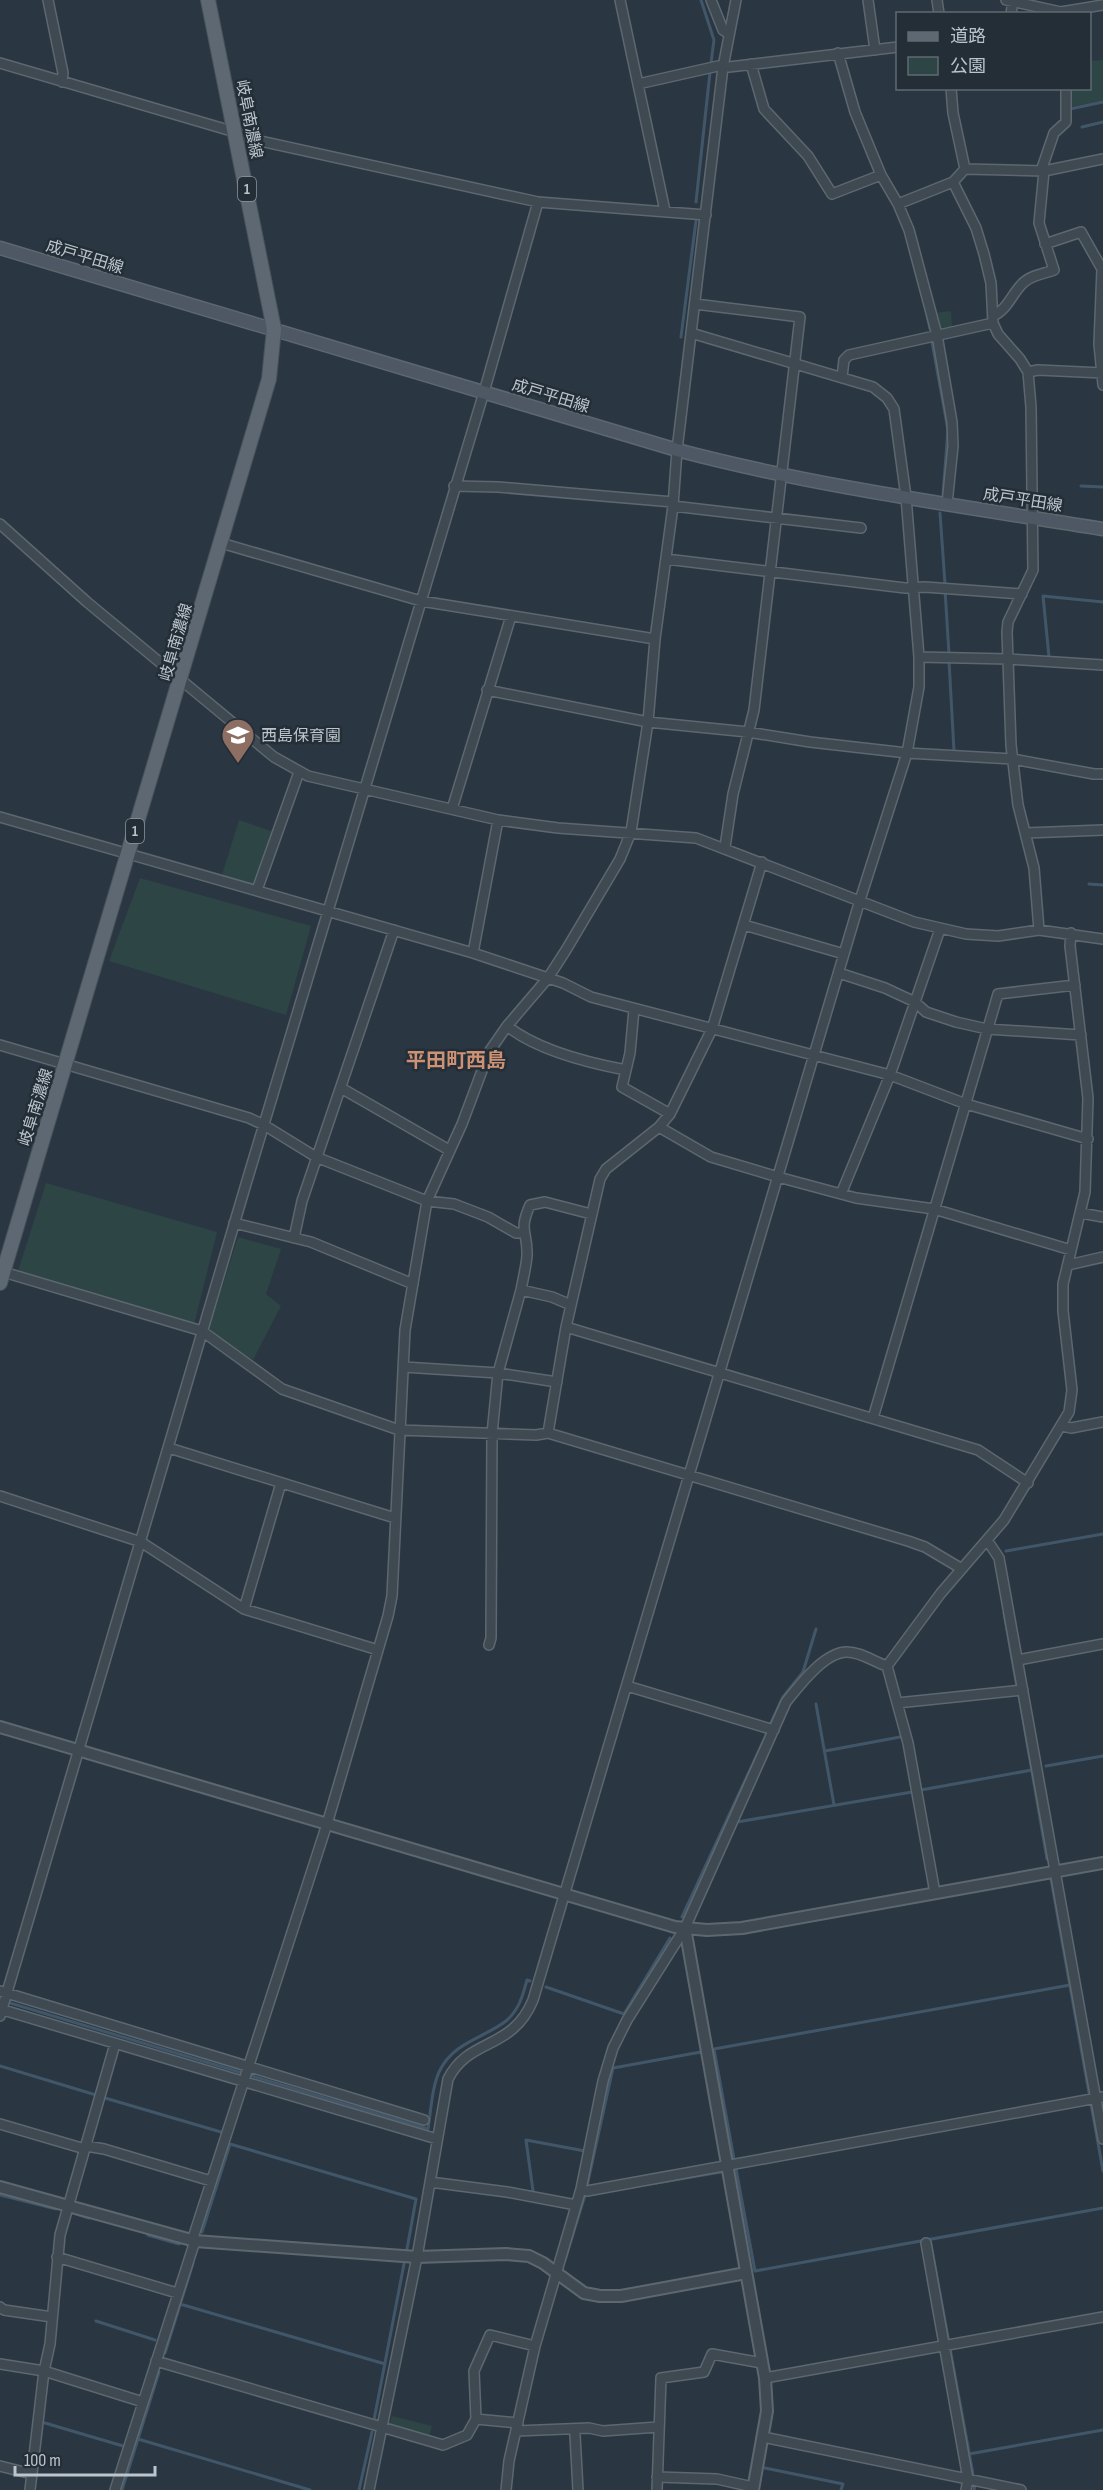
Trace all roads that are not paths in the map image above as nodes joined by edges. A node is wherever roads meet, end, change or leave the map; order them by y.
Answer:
1 (48, 0) edge
2 (208, 0) edge
3 (620, 0) edge
4 (711, 0) edge
5 (736, 0) edge
6 (868, 0) edge
7 (1010, 1) edge
8 (1044, 4) edge
9 (1103, 5) edge
10 (1059, 12) edge
11 (1066, 12) edge
12 (729, 34) junction
13 (896, 47) edge
14 (875, 50) junction
15 (838, 53) junction
16 (0, 63) edge
17 (751, 64) junction
18 (723, 67) junction
19 (62, 82) junction
20 (638, 84) junction
21 (951, 90) edge
22 (1066, 90) edge
23 (236, 132) junction
24 (1103, 159) edge
25 (965, 169) junction
26 (1042, 171) junction
27 (881, 175) junction
28 (953, 182) junction
29 (538, 202) junction
30 (898, 204) junction
31 (665, 211) junction
32 (706, 215) junction
33 (1045, 244) junction
34 (0, 248) edge
35 (695, 304) junction
36 (993, 319) junction
37 (274, 329) junction
38 (692, 333) junction
39 (937, 335) junction
40 (795, 364) junction
41 (1028, 372) junction
42 (1102, 373) edge
43 (842, 377) junction
44 (1103, 385) edge
45 (484, 392) junction
46 (677, 450) junction
47 (781, 476) junction
48 (454, 486) junction
49 (906, 497) junction
50 (673, 504) junction
51 (947, 504) junction
52 (777, 518) junction
53 (1034, 518) junction
54 (0, 524) edge
55 (861, 528) dead end
56 (1103, 529) edge
57 (221, 543) junction
58 (666, 559) junction
59 (769, 572) junction
60 (912, 588) junction
61 (1022, 594) junction
62 (421, 601) junction
63 (511, 616) junction
64 (655, 639) junction
65 (920, 657) junction
66 (1008, 659) junction
67 (1103, 665) edge
68 (181, 680) junction
69 (488, 690) junction
70 (648, 722) junction
71 (748, 732) junction
72 (907, 753) junction
73 (1013, 759) junction
74 (298, 772) junction
75 (1103, 774) edge
76 (365, 790) junction
77 (452, 809) junction
78 (0, 817) edge
79 (498, 820) junction
80 (1103, 830) edge
81 (631, 832) junction
82 (1026, 833) junction
83 (725, 848) junction
84 (128, 853) junction
85 (762, 861) junction
86 (257, 890) junction
87 (860, 900) junction
88 (328, 911) junction
89 (744, 925) junction
90 (940, 929) junction
91 (394, 930) junction
92 (1039, 930) junction
93 (1071, 933) junction
94 (1103, 939) edge
95 (473, 953) junction
96 (844, 954) junction
97 (839, 973) junction
98 (548, 978) junction
99 (1075, 984) junction
100 (915, 1002) junction
101 (634, 1009) junction
102 (507, 1026) junction
103 (712, 1029) junction
104 (987, 1029) junction
105 (1082, 1035) junction
106 (0, 1045) edge
107 (814, 1055) junction
108 (65, 1065) junction
109 (626, 1070) junction
110 (890, 1075) junction
111 (340, 1088) junction
112 (966, 1104) junction
113 (670, 1114) junction
114 (264, 1125) junction
115 (659, 1127) junction
116 (1088, 1139) junction
117 (449, 1150) junction
118 (316, 1157) junction
119 (778, 1177) junction
120 (841, 1194) junction
121 (427, 1201) junction
122 (934, 1209) junction
123 (1081, 1213) junction
124 (591, 1214) junction
125 (1103, 1217) edge
126 (234, 1223) junction
127 (523, 1233) junction
128 (294, 1238) junction
129 (1071, 1250) junction
130 (1103, 1257) edge
131 (1068, 1264) junction
132 (1, 1275) edge
133 (413, 1284) junction
134 (521, 1290) junction
135 (571, 1305) junction
136 (566, 1327) junction
137 (202, 1331) junction
138 (404, 1366) junction
139 (720, 1372) junction
140 (498, 1373) junction
141 (557, 1382) junction
142 (873, 1418) junction
143 (1103, 1422) edge
144 (1062, 1426) junction
145 (399, 1430) junction
146 (548, 1433) junction
147 (492, 1434) junction
148 (169, 1448) junction
149 (689, 1476) junction
150 (281, 1483) junction
151 (1028, 1483) junction
152 (0, 1496) edge
153 (395, 1518) junction
154 (987, 1540) junction
155 (141, 1542) junction
156 (962, 1569) junction
157 (244, 1609) junction
158 (1103, 1644) edge
159 (489, 1645) dead end
160 (378, 1650) junction
161 (1018, 1660) junction
162 (887, 1666) junction
163 (627, 1686) junction
164 (1023, 1690) junction
165 (897, 1703) junction
166 (0, 1727) edge
167 (774, 1730) junction
168 (78, 1750) junction
169 (327, 1824) junction
170 (1103, 1863) edge
171 (1056, 1871) junction
172 (935, 1893) junction
173 (564, 1895) junction
174 (686, 1928) junction
175 (2, 2003) edge
176 (115, 2044) junction
177 (245, 2073) junction
178 (1099, 2097) edge
179 (424, 2120) dead end
180 (402, 2121) junction
181 (0, 2124) edge
182 (438, 2139) junction
183 (1103, 2139) edge
184 (85, 2148) junction
185 (727, 2165) junction
186 (211, 2181) junction
187 (430, 2182) junction
188 (0, 2187) edge
189 (581, 2189) junction
190 (69, 2204) junction
191 (576, 2205) junction
192 (193, 2241) junction
193 (926, 2243) dead end
194 (57, 2257) junction
195 (417, 2257) junction
196 (557, 2272) junction
197 (746, 2273) junction
198 (177, 2293) junction
199 (0, 2307) edge
200 (52, 2317) junction
201 (1103, 2317) edge
202 (948, 2344) junction
203 (536, 2346) junction
204 (156, 2361) junction
205 (762, 2363) junction
206 (0, 2364) edge
207 (44, 2371) junction
208 (765, 2378) junction
209 (143, 2402) junction
210 (476, 2420) junction
211 (382, 2427) junction
212 (517, 2427) junction
213 (658, 2427) junction
214 (575, 2435) dead end
215 (763, 2437) junction
216 (0, 2466) edge
217 (32, 2474) junction
218 (657, 2477) junction
219 (972, 2480) junction
220 (753, 2488) edge
221 (30, 2490) edge
222 (115, 2490) edge
223 (369, 2490) edge
224 (506, 2490) edge
225 (578, 2490) edge
226 (657, 2490) edge
227 (966, 2490) edge
228 (1021, 2490) edge

1 - 19 street
2 - 23 main road, 岐阜南濃線 / 1
3 - 20 street
4 - 12 street
5 - 12 street
6 - 14 street
7 - 8 street
8 - 10 street
9 - 11 street
12 - 18 street
13 - 14 street
14 - 15 street
15 - 17 street
15 - 27 street
16 - 19 street
17 - 18 street
17 - 27 street
18 - 20 street
18 - 32 street
19 - 23 street
20 - 31 street
21 - 25 street
22 - 26 street
23 - 29 street
23 - 37 main road, 岐阜南濃線 / 1
24 - 26 street
25 - 26 street
25 - 28 street
26 - 33 street
27 - 30 street
28 - 30 street
28 - 36 street
29 - 31 street
29 - 45 street
30 - 39 street
31 - 32 street
32 - 35 street
33 - 36 street
33 - 42 street
34 - 37 main road, 成戸平田線
35 - 38 street
35 - 40 street
36 - 39 street
36 - 41 street
37 - 45 main road, 成戸平田線
37 - 57 main road, 岐阜南濃線 / 1
38 - 40 street
38 - 46 street
39 - 43 street
39 - 51 street
40 - 43 street
40 - 47 street
41 - 42 street
41 - 53 street
42 - 44 street
43 - 49 street
45 - 46 main road, 成戸平田線
45 - 48 street
46 - 47 main road, 成戸平田線
46 - 50 street
47 - 49 main road, 成戸平田線
47 - 52 street
48 - 50 street
48 - 62 street
49 - 51 main road, 成戸平田線
49 - 60 street
50 - 52 street
50 - 58 street
51 - 53 main road, 成戸平田線
52 - 55 street
52 - 59 street
53 - 56 main road, 成戸平田線
53 - 61 street
54 - 68 street
57 - 62 street
57 - 68 main road, 岐阜南濃線 / 1
58 - 59 street
58 - 64 street
59 - 60 street
59 - 71 street
60 - 61 street
60 - 65 street
61 - 66 street
62 - 63 street
62 - 76 street
63 - 64 street
63 - 69 street
64 - 70 street
65 - 66 street
65 - 72 street
66 - 67 street
66 - 73 street
68 - 74 street
68 - 84 main road, 岐阜南濃線 / 1
69 - 70 street
69 - 77 street
70 - 71 street
70 - 81 street
71 - 72 street
71 - 83 street
72 - 73 street
72 - 87 street
73 - 75 street
73 - 82 street
74 - 76 street
74 - 86 street
76 - 77 street
76 - 88 street
77 - 79 street
78 - 84 street
79 - 81 street
79 - 95 street
80 - 82 street
81 - 83 street
81 - 98 street
82 - 92 street
83 - 85 street
84 - 86 street
84 - 108 main road, 岐阜南濃線 / 1
85 - 87 street
85 - 89 street
86 - 88 street
87 - 90 street
87 - 96 street
88 - 91 street
88 - 114 street
89 - 96 street
89 - 103 street
90 - 92 street
90 - 100 street
91 - 95 street
91 - 111 street
92 - 93 street
93 - 94 street
93 - 99 street
95 - 98 street
96 - 97 street
97 - 100 street
97 - 107 street
98 - 101 street
98 - 102 street
99 - 104 street
99 - 105 street
100 - 104 street
100 - 110 street
101 - 103 street
101 - 109 street
102 - 109 street
102 - 117 street
103 - 107 street
103 - 113 street
104 - 105 street
104 - 112 street
105 - 116 street
106 - 108 street
107 - 110 street
107 - 119 street
108 - 114 street
108 - 132 main road, 岐阜南濃線 / 1
109 - 113 street
110 - 112 street
110 - 120 street
111 - 117 street
111 - 118 street
112 - 116 street
112 - 122 street
113 - 115 street
114 - 118 street
114 - 126 street
115 - 119 street
115 - 124 street
116 - 123 street
117 - 121 street
118 - 121 street
118 - 128 street
119 - 120 street
119 - 139 street
120 - 122 street
121 - 127 street
121 - 133 street
122 - 129 street
122 - 142 street
123 - 125 street
123 - 129 street
124 - 127 street
124 - 135 street
126 - 128 street
126 - 137 street
127 - 134 street
128 - 133 street
129 - 131 street
130 - 131 street
131 - 144 street
132 - 137 street
133 - 138 street
134 - 135 street
134 - 140 street
135 - 136 street
136 - 139 street
136 - 141 street
137 - 145 street
137 - 148 street
138 - 140 street
138 - 145 street
139 - 142 street
139 - 149 street
140 - 141 street
140 - 147 street
141 - 146 street
142 - 151 street
143 - 144 street
144 - 151 street
145 - 147 street
145 - 153 street
146 - 147 street
146 - 149 street
147 - 159 street
148 - 150 street
148 - 155 street
149 - 156 street
149 - 163 street
150 - 153 street
150 - 157 street
151 - 154 street
152 - 155 street
153 - 160 street
154 - 156 street
154 - 161 street
155 - 157 street
155 - 168 street
156 - 162 street
157 - 160 street
158 - 161 street
160 - 169 street
161 - 164 street
162 - 165 street
162 - 167 street
163 - 167 street
163 - 173 street
164 - 165 street
164 - 171 street
165 - 172 street
166 - 168 street
167 - 174 street
168 - 169 street
168 - 175 street
169 - 173 street
169 - 177 street
170 - 171 street
171 - 172 street
171 - 178 street
172 - 174 street
173 - 174 street
173 - 182 street
174 - 185 street
174 - 189 street
175 - 176 street
175 - 177 street
176 - 177 street
176 - 184 street
177 - 180 street
177 - 180 street
177 - 186 street
178 - 183 street
178 - 185 street
179 - 180 street
180 - 182 street
181 - 184 street
182 - 187 street
184 - 186 street
184 - 190 street
185 - 189 street
185 - 197 street
186 - 192 street
187 - 191 street
187 - 195 street
188 - 190 street
189 - 191 street
190 - 192 street
190 - 194 street
191 - 196 street
192 - 195 street
192 - 198 street
193 - 202 street
194 - 198 street
194 - 200 street
195 - 196 street
195 - 211 street
196 - 197 street
196 - 203 street
197 - 205 street
198 - 204 street
199 - 200 street
200 - 207 street
201 - 202 street
202 - 208 street
202 - 219 street
203 - 210 street
203 - 212 street
204 - 209 street
204 - 211 street
205 - 208 street
205 - 213 street
206 - 207 street
207 - 209 street
207 - 217 street
208 - 215 street
209 - 222 street
210 - 211 street
210 - 212 street
211 - 223 street
212 - 213 street
212 - 224 street
213 - 218 street
214 - 225 street
215 - 219 street
215 - 220 street
216 - 217 street
217 - 221 street
218 - 220 street
218 - 226 street
219 - 227 street
219 - 228 street

